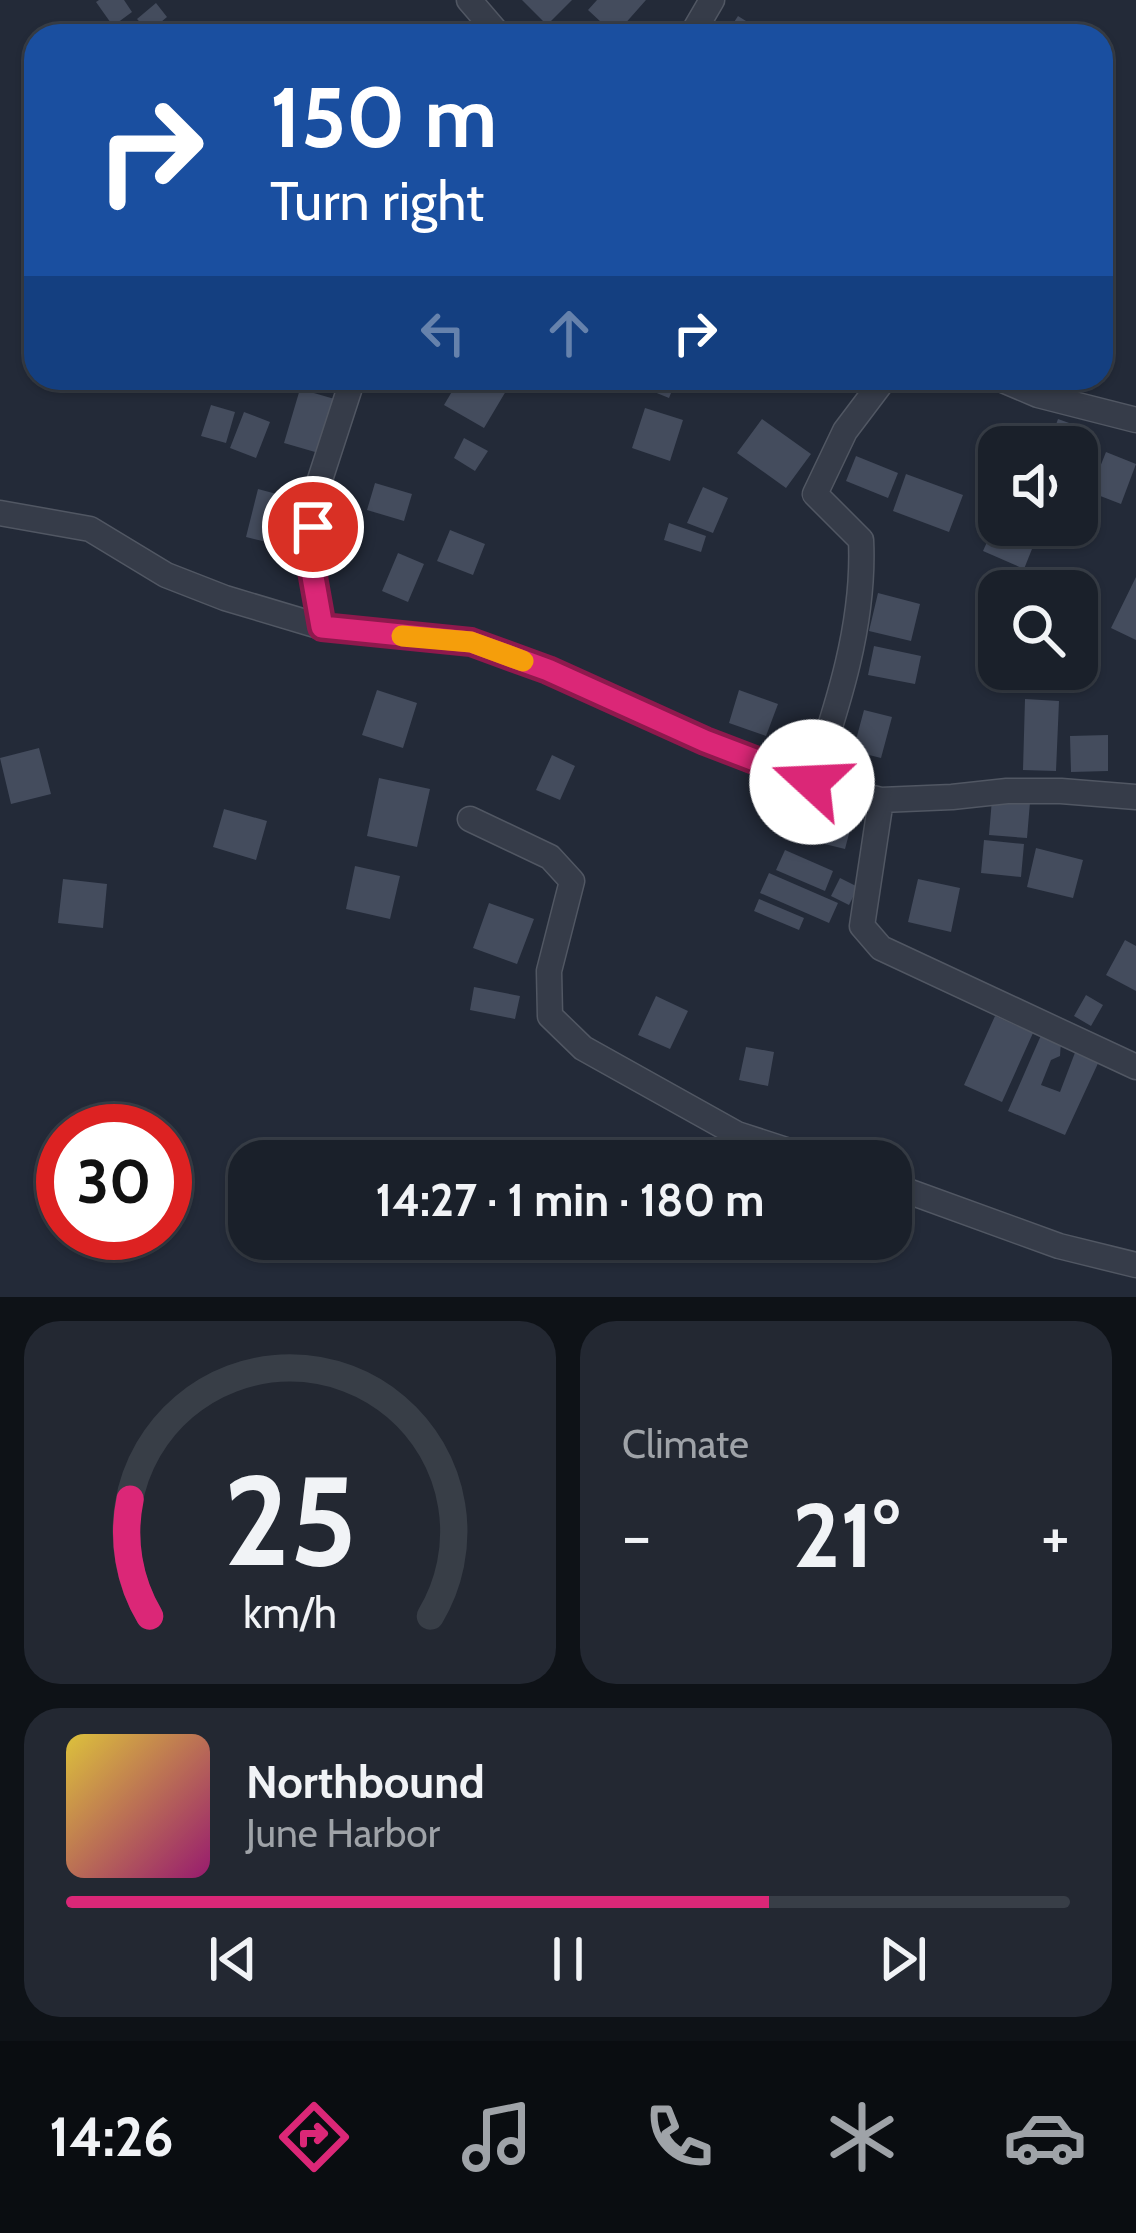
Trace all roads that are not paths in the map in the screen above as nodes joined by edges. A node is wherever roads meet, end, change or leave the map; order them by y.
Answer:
1 (469, 0) edge
2 (490, 24) edge
3 (349, 390) edge
4 (876, 390) edge
5 (1026, 390) edge
6 (1136, 420) edge
7 (0, 513) edge
8 (322, 627) junction
9 (812, 782) junction
10 (1136, 797) edge
11 (881, 800) junction
12 (470, 819) dead end
13 (1136, 1067) edge
14 (758, 1140) edge
15 (912, 1193) edge
16 (1136, 1265) edge

1 - 2 street
3 - 8 street
4 - 9 street
5 - 6 street
7 - 8 street
8 - 9 street
9 - 11 street
10 - 11 street
11 - 13 street
12 - 14 street
15 - 16 street

